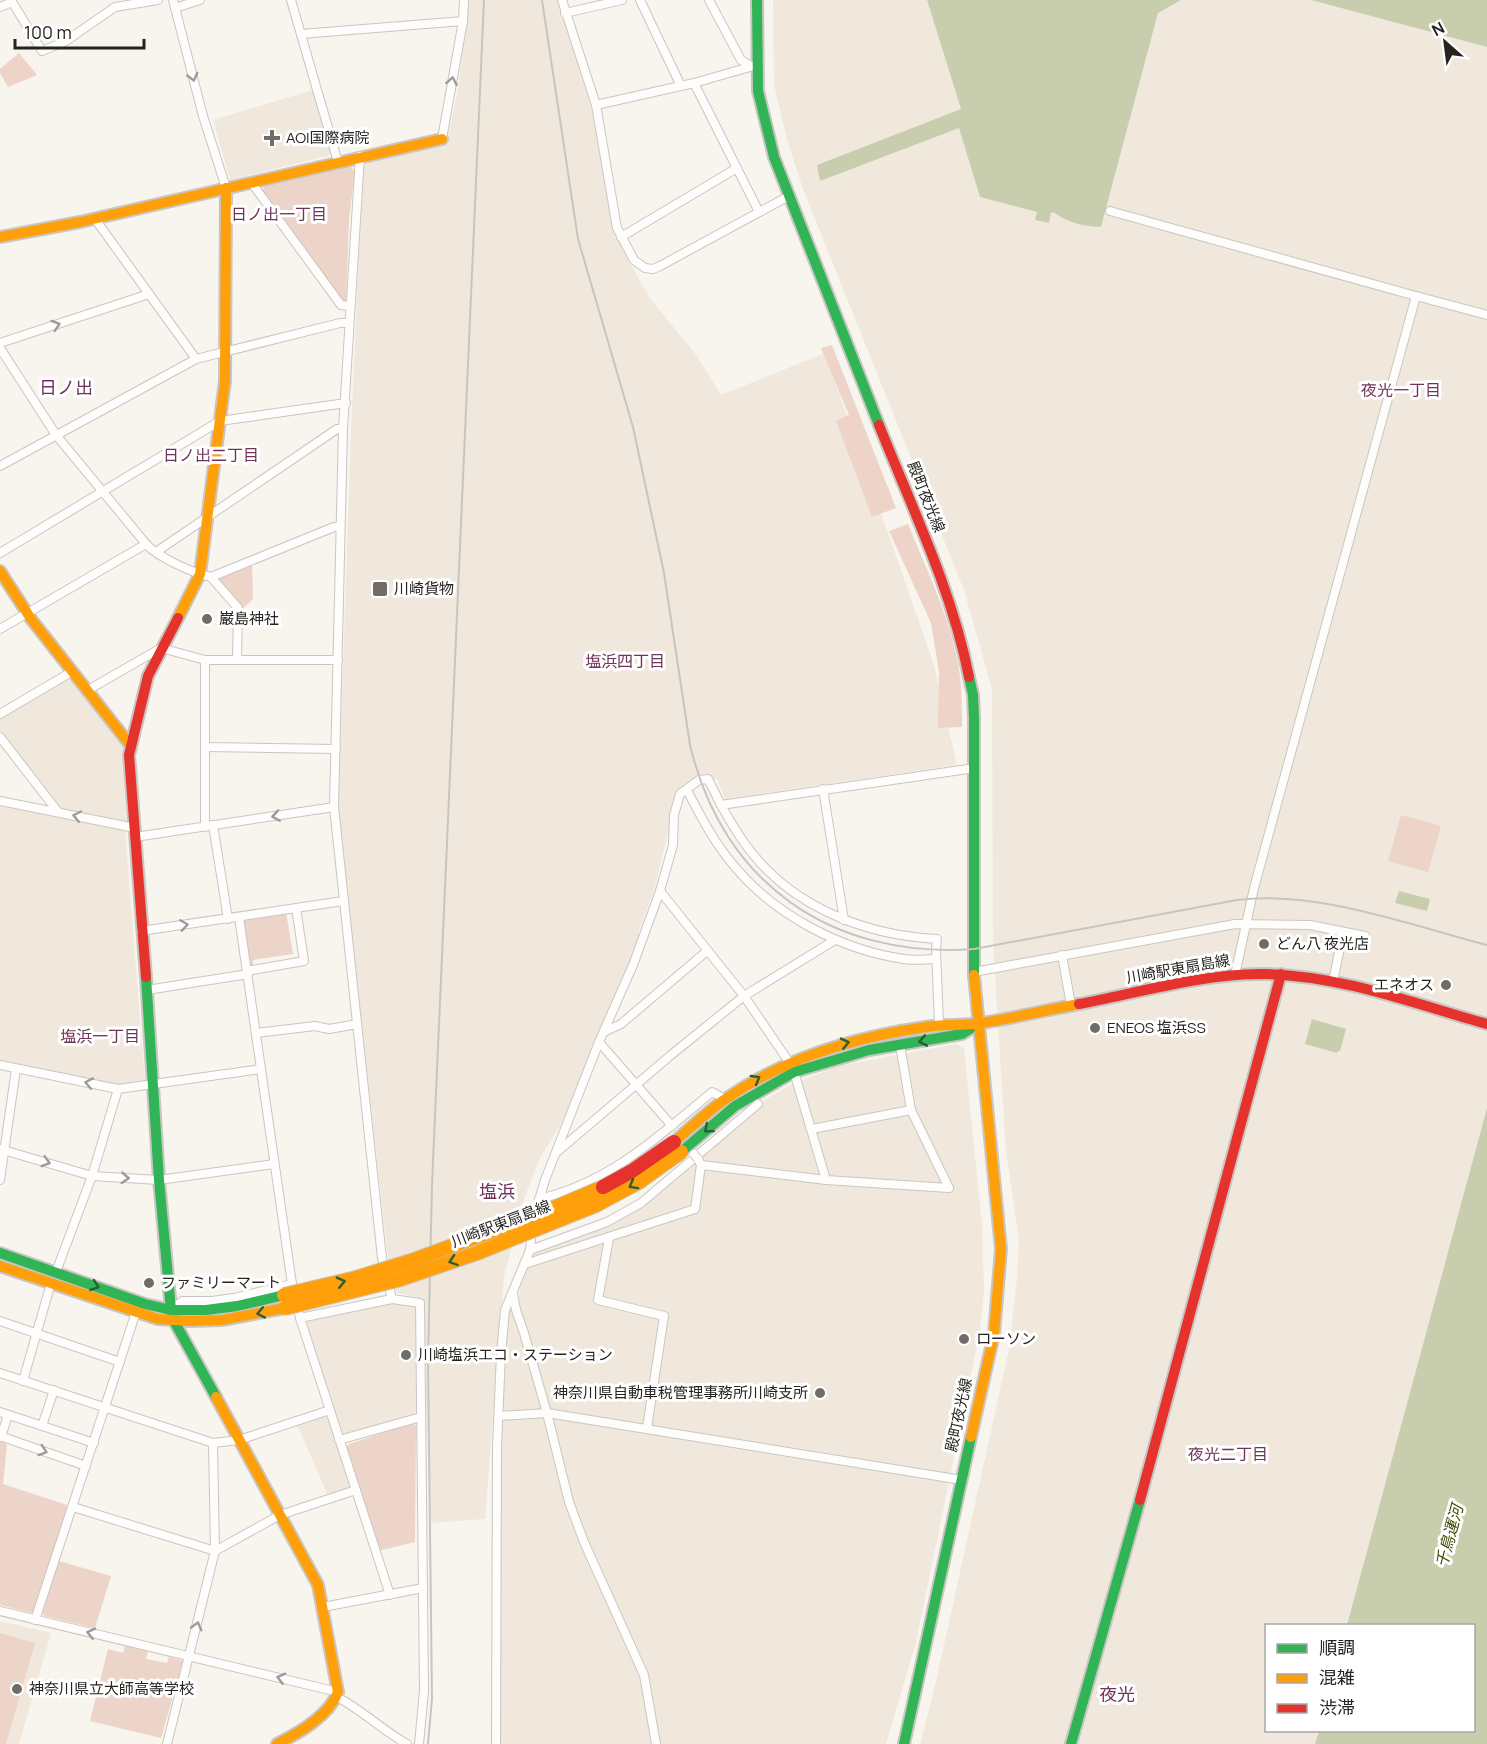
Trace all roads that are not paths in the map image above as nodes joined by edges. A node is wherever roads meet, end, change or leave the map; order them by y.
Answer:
1 (158, 0) edge
2 (200, 0) edge
3 (291, 0) edge
4 (464, 0) edge
5 (562, 0) edge
6 (622, 0) edge
7 (640, 0) edge
8 (709, 0) edge
9 (757, 0) edge
10 (12, 1) edge
11 (174, 4) edge
12 (0, 7) edge
13 (565, 14) junction
14 (463, 21) junction
15 (301, 34) junction
16 (754, 66) junction
17 (694, 83) junction
18 (681, 86) junction
19 (596, 105) junction
20 (442, 139) joint
21 (360, 156) junction
22 (338, 162) junction
23 (737, 168) junction
24 (251, 182) junction
25 (226, 188) junction
26 (789, 196) junction
27 (1110, 211) dead end
28 (759, 212) junction
29 (95, 219) junction
30 (0, 237) edge
31 (621, 237) junction
32 (148, 294) junction
33 (1416, 296) junction
34 (350, 306) junction
35 (1487, 315) edge
36 (349, 323) junction
37 (0, 343) edge
38 (0, 348) edge
39 (225, 353) junction
40 (196, 359) junction
41 (346, 403) junction
42 (220, 421) junction
43 (343, 429) junction
44 (56, 435) junction
45 (0, 466) edge
46 (104, 491) junction
47 (207, 517) junction
48 (340, 527) junction
49 (146, 544) junction
50 (156, 552) junction
51 (0, 553) edge
52 (0, 571) edge
53 (206, 576) junction
54 (28, 614) junction
55 (0, 629) edge
56 (161, 648) junction
57 (205, 660) junction
58 (237, 660) junction
59 (338, 660) junction
60 (73, 672) junction
61 (88, 690) junction
62 (0, 714) edge
63 (0, 737) edge
64 (131, 746) junction
65 (205, 747) junction
66 (336, 749) junction
67 (975, 768) junction
68 (824, 789) junction
69 (687, 790) junction
70 (0, 801) edge
71 (722, 805) junction
72 (334, 807) junction
73 (58, 812) junction
74 (209, 826) junction
75 (135, 833) junction
76 (660, 891) junction
77 (344, 901) junction
78 (296, 908) junction
79 (239, 917) junction
80 (228, 919) junction
81 (844, 920) junction
82 (1245, 925) junction
83 (141, 931) junction
84 (1344, 932) junction
85 (1365, 936) dead end
86 (835, 940) junction
87 (707, 951) junction
88 (1062, 955) junction
89 (936, 959) junction
90 (248, 972) junction
91 (974, 972) junction
92 (1281, 974) junction
93 (1235, 975) junction
94 (1333, 982) junction
95 (147, 990) junction
96 (744, 996) junction
97 (1071, 1005) junction
98 (357, 1024) junction
99 (939, 1024) junction
100 (978, 1024) junction
101 (1487, 1024) edge
102 (604, 1032) junction
103 (256, 1033) junction
104 (599, 1042) junction
105 (900, 1045) junction
106 (0, 1065) edge
107 (792, 1067) junction
108 (16, 1069) junction
109 (261, 1069) junction
110 (150, 1085) junction
111 (636, 1085) junction
112 (118, 1089) junction
113 (725, 1099) junction
114 (758, 1104) dead end
115 (912, 1110) junction
116 (672, 1126) junction
117 (812, 1129) junction
118 (2, 1150) edge
119 (555, 1153) junction
120 (689, 1153) junction
121 (274, 1164) junction
122 (92, 1176) junction
123 (0, 1180) edge
124 (159, 1180) junction
125 (826, 1180) junction
126 (538, 1200) junction
127 (609, 1238) junction
128 (530, 1250) junction
129 (0, 1254) edge
130 (525, 1264) junction
131 (0, 1266) edge
132 (53, 1278) junction
133 (513, 1292) junction
134 (287, 1296) junction
135 (392, 1299) junction
136 (136, 1312) junction
137 (173, 1315) junction
138 (300, 1318) junction
139 (0, 1321) edge
140 (37, 1334) junction
141 (120, 1362) junction
142 (0, 1373) edge
143 (23, 1381) junction
144 (54, 1390) junction
145 (105, 1407) junction
146 (330, 1410) junction
147 (4, 1413) edge
148 (547, 1413) junction
149 (498, 1416) junction
150 (421, 1417) junction
151 (42, 1426) junction
152 (647, 1428) junction
153 (0, 1437) edge
154 (239, 1440) junction
155 (339, 1440) junction
156 (94, 1443) junction
157 (213, 1443) junction
158 (86, 1466) junction
159 (962, 1480) junction
160 (356, 1490) junction
161 (73, 1508) junction
162 (280, 1515) junction
163 (215, 1551) junction
164 (423, 1588) junction
165 (390, 1595) junction
166 (322, 1607) junction
167 (0, 1611) edge
168 (35, 1620) junction
169 (189, 1655) junction
170 (338, 1694) junction
171 (167, 1744) edge
172 (277, 1744) edge
173 (407, 1744) edge
174 (419, 1744) edge
175 (496, 1744) edge
176 (656, 1744) edge
177 (904, 1744) edge
178 (1071, 1744) edge

1 - 10 street
2 - 11 street
3 - 15 street
4 - 14 street
5 - 13 street
6 - 13 street
7 - 18 street
8 - 16 street
9 - 16 main road, 殿町夜光線
10 - 12 street
11 -> 25 street
13 - 19 street
14 - 15 street
20 -> 14 street
15 - 22 street
16 - 17 street
16 - 26 main road, 殿町夜光線
17 - 18 street
17 - 23 street
18 - 19 street
19 - 31 street
20 - 21 main road
21 - 22 main road
21 - 34 street
22 - 24 main road
23 - 28 street
23 - 31 street
24 - 25 main road
24 - 34 street
25 - 29 main road
25 - 39 main road
26 - 28 street
26 - 67 main road, 殿町夜光線
27 - 33 street
28 - 31 street
29 - 30 main road
29 - 32 street
37 -> 32 street
32 - 40 street
33 - 35 street
33 - 82 street
34 - 36 street
36 - 39 street
36 - 41 street
38 - 44 street
39 - 40 street
39 - 42 main road
40 - 44 street
41 - 42 street
41 - 43 street
42 - 46 street
42 - 47 main road
43 - 47 street
43 - 48 street
44 - 45 street
44 - 46 street
46 - 49 street
46 - 51 street
47 - 50 street
47 - 53 main road
48 - 53 street
48 - 59 street
49 - 50 street
49 - 54 street
50 - 53 street
52 - 54 main road
53 - 56 main road
53 - 58 street
54 - 55 street
54 - 60 main road
56 - 57 street
56 - 61 street
56 - 64 main road
57 - 58 street
57 - 65 street
58 - 59 street
59 - 66 street
60 - 61 main road
60 - 62 street
61 - 64 main road
63 - 73 street
64 - 75 main road
65 - 66 street
65 - 74 street
66 - 72 street
67 - 68 street
67 - 91 main road, 殿町夜光線
68 - 71 street
68 - 81 street
69 - 71 street
69 - 76 street
69 - 86 street
70 - 73 street
71 - 81 street
72 -> 74 street
72 - 77 street
75 -> 73 street
74 - 75 street
74 - 80 street
75 - 83 main road
76 - 87 street
76 - 102 street
77 - 78 street
77 - 98 street
78 - 79 street
78 - 90 street
79 - 80 street
79 - 90 street
83 -> 80 street
81 - 89 street
82 - 84 street
82 - 88 street
82 - 93 street
83 - 95 main road
84 - 85 street
84 - 94 street
86 - 89 street
86 - 96 street
87 - 96 street
87 - 102 street
88 - 91 street
88 - 97 street
89 - 99 street
90 - 95 street
90 - 103 street
91 - 100 main road, 殿町夜光線
92 - 93 main road, 川崎駅東扇島線
92 - 94 main road, 川崎駅東扇島線
92 - 178 main road
93 - 97 main road, 川崎駅東扇島線
94 - 101 main road, 川崎駅東扇島線
95 - 110 main road
96 - 107 street
96 - 111 street
97 - 100 main road, 川崎駅東扇島線
98 - 103 street
98 - 135 street
99 - 100 main road, 川崎駅東扇島線
107 -> 99 main road, 川崎駅東扇島線
100 -> 105 main road, 川崎駅東扇島線
100 - 159 main road, 殿町夜光線
102 - 104 street
103 - 109 street
104 - 111 street
104 - 119 street
105 - 107 main road, 川崎駅東扇島線
105 - 115 street
106 - 108 street
113 -> 107 main road, 川崎駅東扇島線
107 - 117 street
107 -> 120 main road, 川崎駅東扇島線
112 -> 108 street
108 - 118 street
109 - 110 street
109 - 121 street
110 - 112 street
110 - 124 main road
111 - 116 street
111 - 119 street
112 - 122 street
113 - 116 street
113 - 120 main road, 川崎駅東扇島線
114 - 128 street
115 - 117 street
115 - 125 street
116 - 126 street
117 - 125 street
118 -> 122 street
118 - 123 street
119 - 126 street
120 - 125 street
120 - 127 street
120 - 134 main road, 川崎駅東扇島線, bridge
121 - 124 street
121 - 134 street
122 -> 124 street
122 - 132 street
124 - 137 main road
126 - 128 street
127 - 130 street
127 - 152 street
128 - 130 street
129 - 132 main road, 川崎駅東扇島線
130 - 133 street
131 - 132 main road, 川崎駅東扇島線
132 - 136 main road, 川崎駅東扇島線
132 -> 137 main road, 川崎駅東扇島線
132 - 140 street
133 - 148 street
133 - 149 street
134 - 137 main road, 川崎駅東扇島線
134 - 137 street
134 - 138 street
135 - 138 street
135 - 150 street
136 - 137 main road, 川崎駅東扇島線
136 - 141 street
137 - 154 main road
138 - 146 street
139 - 140 street
140 - 141 street
140 - 143 street
141 - 145 street
142 - 143 street
143 - 144 street
144 - 145 street
144 - 151 street
145 - 156 street
145 - 157 street
146 - 154 street
146 - 155 street
147 - 151 street
147 - 153 street
148 - 149 street
148 - 152 street
148 - 176 street
149 - 175 street
150 - 155 street
150 - 164 street
151 - 156 street
152 - 159 street
153 -> 158 street
154 - 157 street
154 - 162 main road
155 - 160 street
156 - 158 street
157 - 163 street
158 - 161 street
159 - 177 main road, 殿町夜光線
160 - 162 street
160 - 165 street
161 - 163 street
161 - 168 street
162 - 163 street
162 - 166 main road
169 -> 163 street
164 - 165 street
164 - 174 street
165 - 166 street
166 - 170 main road
167 - 168 street
169 -> 168 street
170 -> 169 street
169 - 171 street
170 - 172 main road
170 - 173 street

